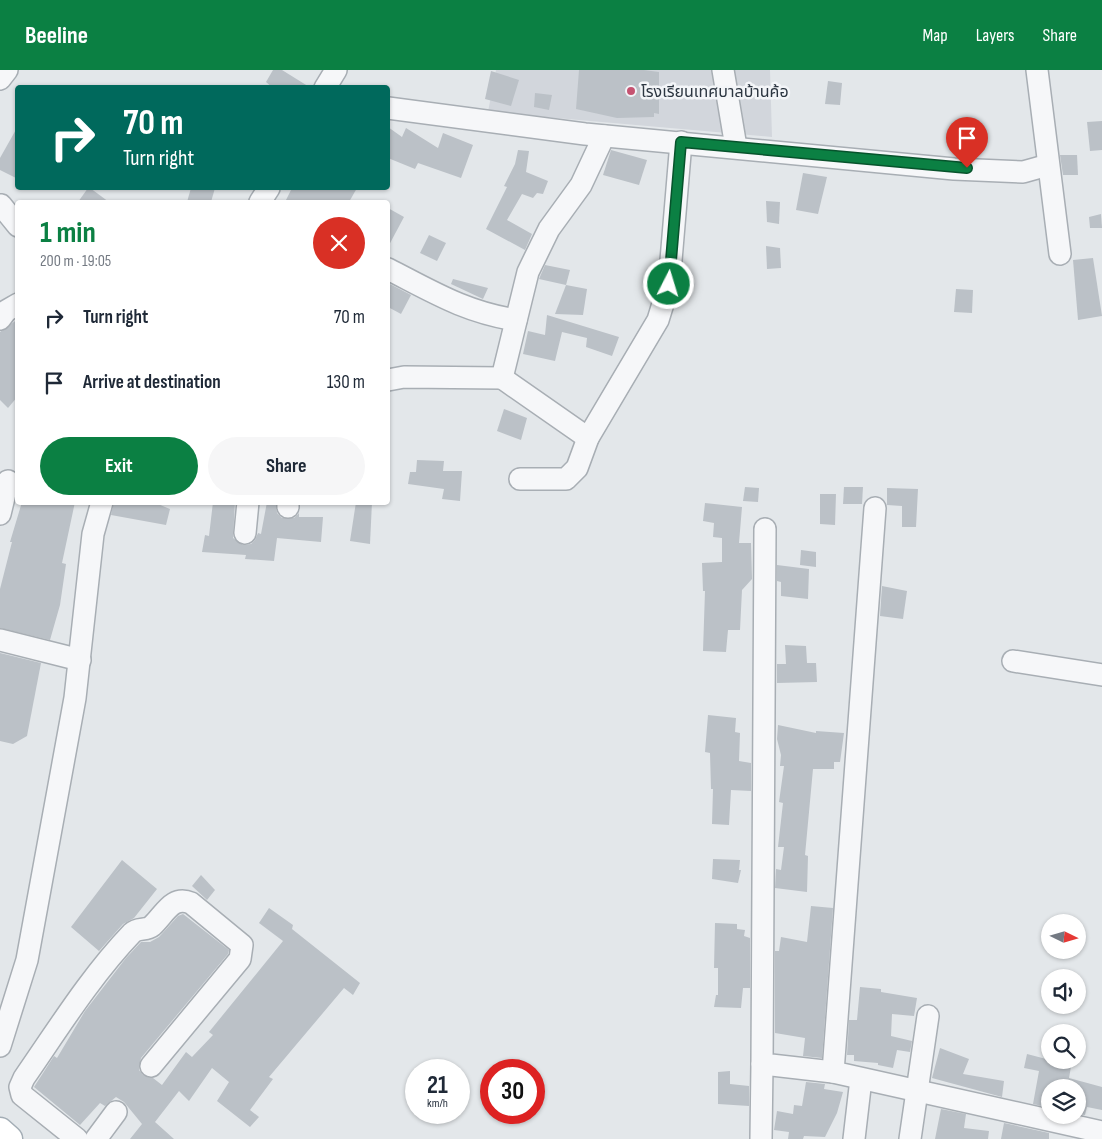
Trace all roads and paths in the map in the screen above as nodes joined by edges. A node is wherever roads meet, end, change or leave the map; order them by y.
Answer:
1 (7, 70) edge
2 (336, 70) edge
3 (722, 70) edge
4 (1037, 70) edge
5 (0, 79) edge
6 (327, 85) edge
7 (390, 108) edge
8 (604, 136) junction
9 (681, 142) junction
10 (736, 147) junction
11 (1048, 165) junction
12 (1, 205) edge
13 (15, 222) edge
14 (1060, 254) dead end
15 (390, 269) edge
16 (15, 306) edge
17 (0, 319) edge
18 (516, 320) junction
19 (502, 378) junction
20 (390, 380) edge
21 (588, 438) junction
22 (520, 479) dead end
23 (8, 481) dead end
24 (101, 505) edge
25 (248, 505) edge
26 (875, 508) dead end
27 (0, 514) edge
28 (765, 529) dead end
29 (245, 533) dead end
30 (0, 640) edge
31 (80, 660) junction
32 (1014, 661) dead end
33 (1102, 675) edge
34 (928, 1016) dead end
35 (0, 1046) edge
36 (762, 1064) junction
37 (151, 1066) dead end
38 (833, 1072) junction
39 (861, 1078) junction
40 (918, 1091) junction
41 (116, 1112) dead end
42 (0, 1132) edge
43 (1102, 1132) edge
44 (10, 1139) edge
45 (77, 1139) edge
46 (96, 1139) edge
47 (760, 1139) edge
48 (854, 1139) edge
49 (910, 1139) edge

1 - 5 street
2 - 6 street
3 - 10 street
4 - 11 street
7 - 8 street
8 - 9 street
8 - 18 street
9 - 10 street
9 - 21 street
10 - 11 street
11 - 14 street
12 - 13 street
15 - 18 street
16 - 17 street
18 - 19 street
19 - 20 street
19 - 21 street
21 - 22 street
23 - 27 street
24 - 31 street
25 - 29 street
26 - 38 street
28 - 36 street
30 - 31 street
31 - 35 street
32 - 33 street
34 - 40 street
36 - 38 street
36 - 47 street
37 - 45 street
38 - 39 street
39 - 40 street
39 - 48 street
40 - 43 street
40 - 49 street
41 - 46 street
42 - 44 main road

